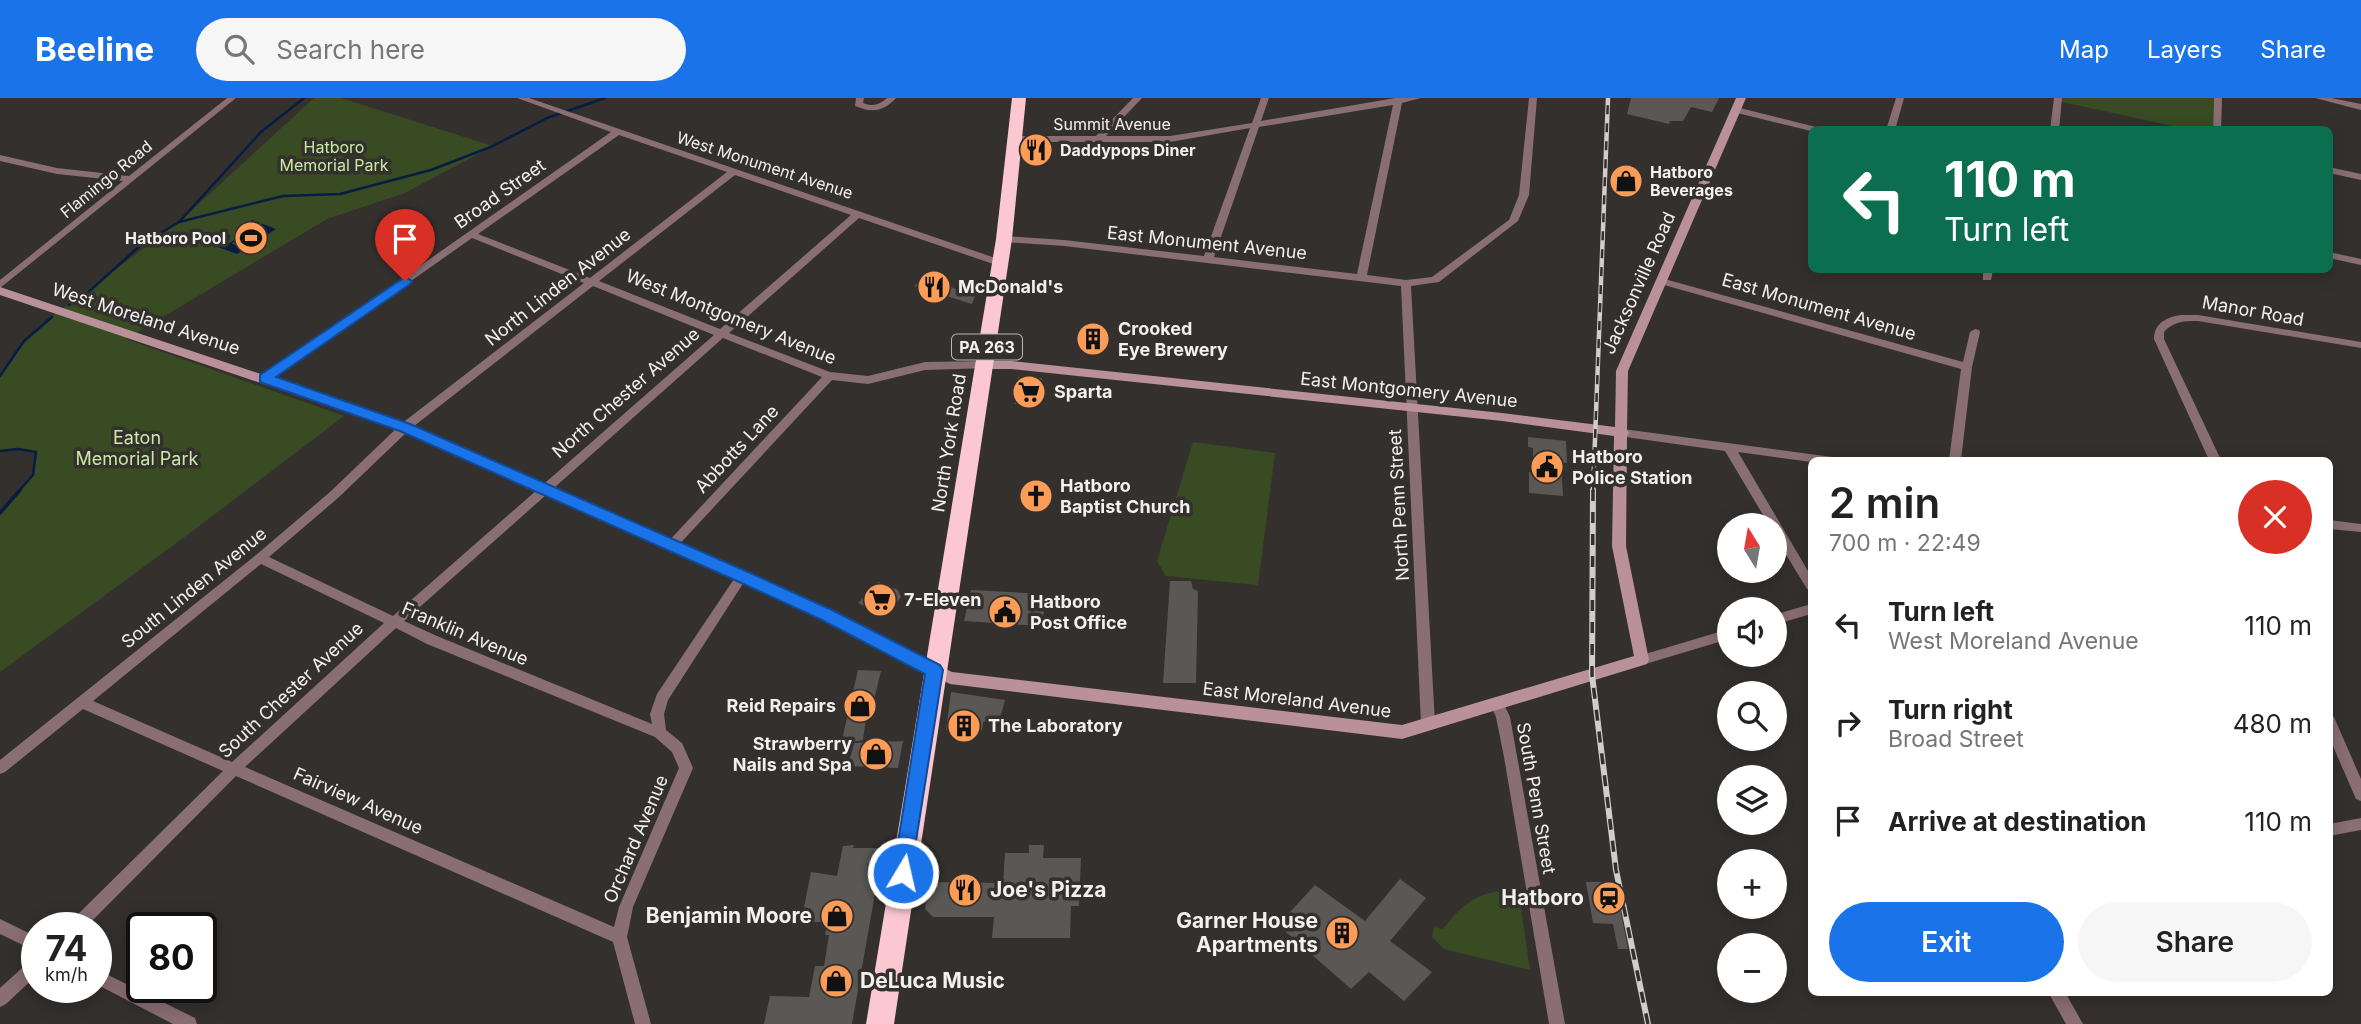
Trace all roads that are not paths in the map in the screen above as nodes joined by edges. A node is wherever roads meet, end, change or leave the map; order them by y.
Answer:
1 (232, 98) edge
2 (521, 98) edge
3 (860, 98) edge
4 (892, 98) edge
5 (1019, 98) edge
6 (1138, 98) edge
7 (1265, 98) edge
8 (1417, 98) edge
9 (1533, 98) edge
10 (1741, 98) edge
11 (1899, 98) edge
12 (2058, 98) edge
13 (2218, 98) edge
14 (2319, 98) edge
15 (1399, 99) edge
16 (2361, 107) edge
17 (1736, 110) junction
18 (1256, 126) junction
19 (1891, 126) edge
20 (2054, 126) edge
21 (2217, 126) edge
22 (1808, 128) edge
23 (617, 132) junction
24 (1013, 139) junction
25 (1098, 139) junction
26 (0, 158) edge
27 (2333, 171) edge
28 (732, 173) junction
29 (2361, 177) edge
30 (130, 179) junction
31 (859, 213) junction
32 (472, 235) junction
33 (1004, 239) junction
34 (2333, 256) edge
35 (1208, 259) junction
36 (2361, 262) edge
37 (1000, 263) junction
38 (1361, 278) junction
39 (1661, 281) junction
40 (594, 282) junction
41 (1406, 283) junction
42 (0, 285) edge
43 (0, 291) edge
44 (1975, 332) dead end
45 (723, 333) junction
46 (2361, 345) edge
47 (984, 365) junction
48 (1967, 367) junction
49 (829, 376) junction
50 (265, 378) junction
51 (1412, 408) junction
52 (405, 427) junction
53 (1623, 433) junction
54 (1729, 447) junction
55 (1808, 457) edge
56 (1955, 457) edge
57 (2214, 457) edge
58 (542, 489) junction
59 (2333, 524) edge
60 (2361, 528) edge
61 (670, 547) junction
62 (260, 558) junction
63 (742, 576) junction
64 (1808, 581) edge
65 (1808, 610) edge
66 (1787, 616) edge
67 (393, 623) junction
68 (1717, 638) edge
69 (1642, 660) junction
70 (934, 670) junction
71 (82, 702) junction
72 (1497, 704) junction
73 (1428, 724) junction
74 (2333, 730) edge
75 (660, 733) junction
76 (0, 768) edge
77 (235, 768) junction
78 (2361, 795) edge
79 (2361, 824) edge
80 (2333, 830) edge
81 (90, 912) edge
82 (0, 926) edge
83 (21, 937) edge
84 (618, 937) junction
85 (21, 979) edge
86 (112, 984) edge
87 (2058, 996) edge
88 (0, 999) edge
89 (189, 1024) edge
90 (643, 1024) edge
91 (880, 1024) edge
92 (1557, 1024) edge
93 (2075, 1024) edge

1 - 30 street, Flamingo Road
2 - 23 street, West Monument Avenue
3 - 4 street
5 - 24 highway, North York Road / PA 263
6 - 25 street
7 - 18 street
8 - 15 street, Summit Avenue
9 - 41 street, East Monument Avenue
10 - 17 street, Jacksonville Road
11 - 19 street
12 - 20 street
13 - 21 street
14 - 16 street
15 - 18 street, Summit Avenue
15 - 38 street
17 - 22 street
17 - 39 street, Jacksonville Road
18 - 25 street, Summit Avenue
18 - 35 street
23 - 28 street, West Monument Avenue
23 - 32 street, Broad Street
24 - 25 street, Summit Avenue
24 - 33 highway, North York Road / PA 263
26 - 30 street
27 - 29 street
28 - 31 street, West Monument Avenue
28 - 40 street, North Linden Avenue
30 - 42 street, Flamingo Road
31 - 37 street, West Monument Avenue
31 - 45 street, North Chester Avenue
32 - 40 street, West Montgomery Avenue
32 - 50 street, Broad Street
33 - 35 street, East Monument Avenue
33 - 37 highway, North York Road / PA 263
34 - 36 street
35 - 38 street, East Monument Avenue
37 - 47 highway, North York Road / PA 263
38 - 41 street, East Monument Avenue
39 - 48 street, East Monument Avenue
39 - 53 street, Jacksonville Road
40 - 45 street, West Montgomery Avenue
40 - 52 street, North Linden Avenue
41 - 51 street, North Penn Street
43 - 50 street, West Moreland Avenue
44 - 48 street
45 - 49 street, West Montgomery Avenue
45 - 58 street, North Chester Avenue
46 - 57 street, Manor Road
47 - 49 street, West Montgomery Avenue
47 - 51 street, East Montgomery Avenue
47 - 70 highway, North York Road / PA 263
48 - 56 street
49 - 61 street, Abbotts Lane
50 - 52 street, West Moreland Avenue
51 - 53 street, East Montgomery Avenue
51 - 73 street, North Penn Street
52 - 58 street, West Moreland Avenue
52 - 62 street, South Linden Avenue
53 - 54 street, East Montgomery Avenue
53 - 69 street, Jacksonville Road
54 - 55 street, East Montgomery Avenue
54 - 64 street
58 - 61 street, West Moreland Avenue
58 - 67 street, South Chester Avenue
59 - 60 street
61 - 63 street, West Moreland Avenue
62 - 67 street, Franklin Avenue
62 - 71 street, South Linden Avenue
63 - 70 street, West Moreland Avenue
63 - 75 street
65 - 66 street
67 - 75 street, Franklin Avenue
67 - 77 street, South Chester Avenue
68 - 69 street, East Moreland Avenue
69 - 72 street, East Moreland Avenue
70 - 73 street, East Moreland Avenue
70 - 91 highway, PA 263
71 - 76 street, South Linden Avenue
71 - 77 street, Fairview Avenue
72 - 73 street, East Moreland Avenue
72 - 92 street, South Penn Street
74 - 78 street
75 - 84 street, Orchard Avenue
77 - 81 street, South Chester Avenue
77 - 84 street, Fairview Avenue
79 - 80 street
82 - 83 street
84 - 90 street
85 - 88 street
86 - 89 street
87 - 93 street

